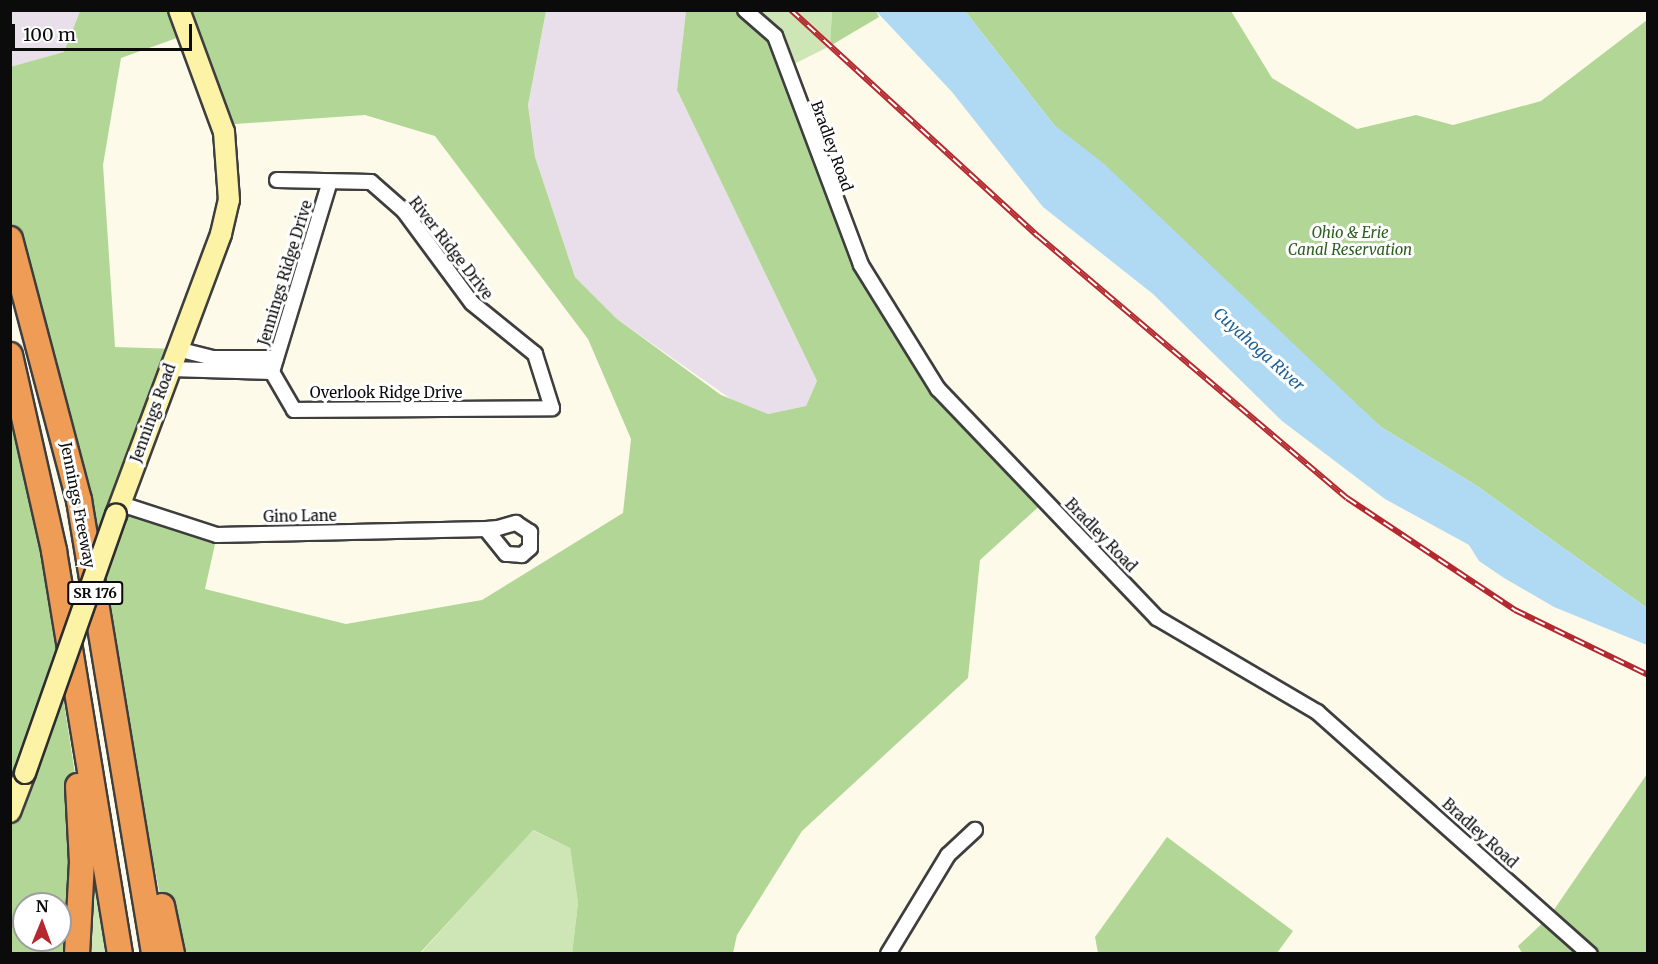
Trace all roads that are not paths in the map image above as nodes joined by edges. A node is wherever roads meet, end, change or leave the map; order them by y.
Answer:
1 (179, 10) edge
2 (745, 10) edge
3 (278, 180) dead end
4 (329, 184) junction
5 (10, 239) edge
6 (177, 349) junction
7 (10, 355) edge
8 (276, 358) junction
9 (170, 369) junction
10 (272, 372) junction
11 (552, 408) joint
12 (119, 509) junction
13 (486, 529) dead end
14 (65, 631) junction
15 (132, 806) junction
16 (10, 812) edge
17 (975, 830) dead end
18 (77, 954) edge
19 (120, 954) edge
20 (154, 954) edge
21 (172, 954) edge
22 (888, 954) edge
23 (1590, 954) edge

1 - 6 street, Jennings Road
2 - 23 street, Bradley Road
3 - 4 street, River Ridge Drive
4 - 8 street, Jennings Ridge Drive
4 - 11 street, River Ridge Drive
5 - 15 highway, Jennings Freeway / SR 176
6 - 8 street
6 - 9 street, Jennings Road
7 - 14 highway, SR 176
8 - 10 street, Jennings Ridge Drive
9 - 10 street
9 - 12 street, Jennings Road
10 - 11 street, Overlook Ridge Drive
12 - 13 street, Gino Lane
12 - 16 street, Jennings Road, bridge
14 - 18 highway
14 - 19 highway, SR 176
15 - 20 highway, Jennings Freeway / SR 176
15 - 21 highway
17 - 22 street

